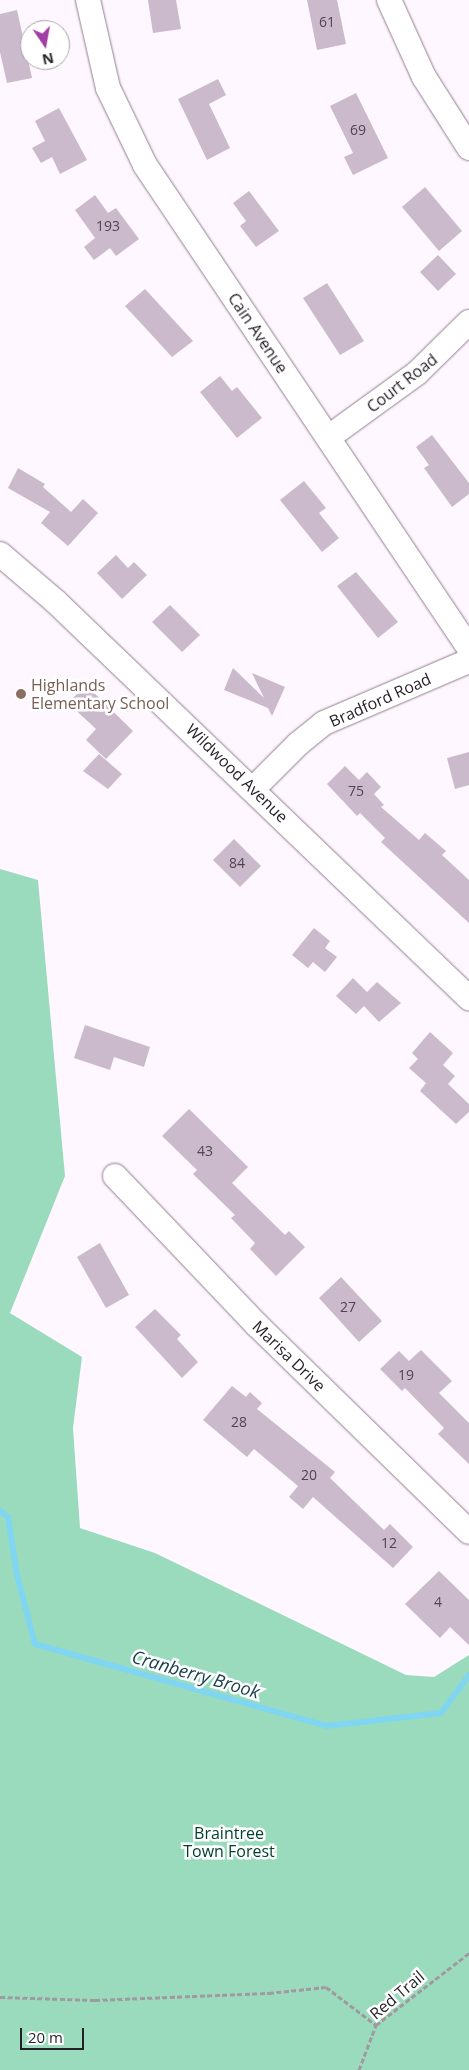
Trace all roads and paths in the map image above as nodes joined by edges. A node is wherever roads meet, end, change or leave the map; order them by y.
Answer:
1 (88, 0) edge
2 (389, 0) edge
3 (469, 148) edge
4 (469, 322) edge
5 (329, 437) junction
6 (0, 554) edge
7 (469, 648) edge
8 (469, 661) edge
9 (254, 789) junction
10 (469, 998) edge
11 (115, 1176) dead end
12 (469, 1532) edge
13 (469, 1953) edge
14 (0, 1997) edge
15 (376, 2025) junction
16 (359, 2070) edge

1 - 5 street, Cain Avenue
2 - 3 street
4 - 5 street, Court Road
5 - 7 street, Cain Avenue
6 - 9 street, Wildwood Avenue
8 - 9 street, Bradford Road
9 - 10 street, Wildwood Avenue
11 - 12 street, Marisa Drive
13 - 15 path, Red Trail
14 - 15 path
15 - 16 path, Red Trail

